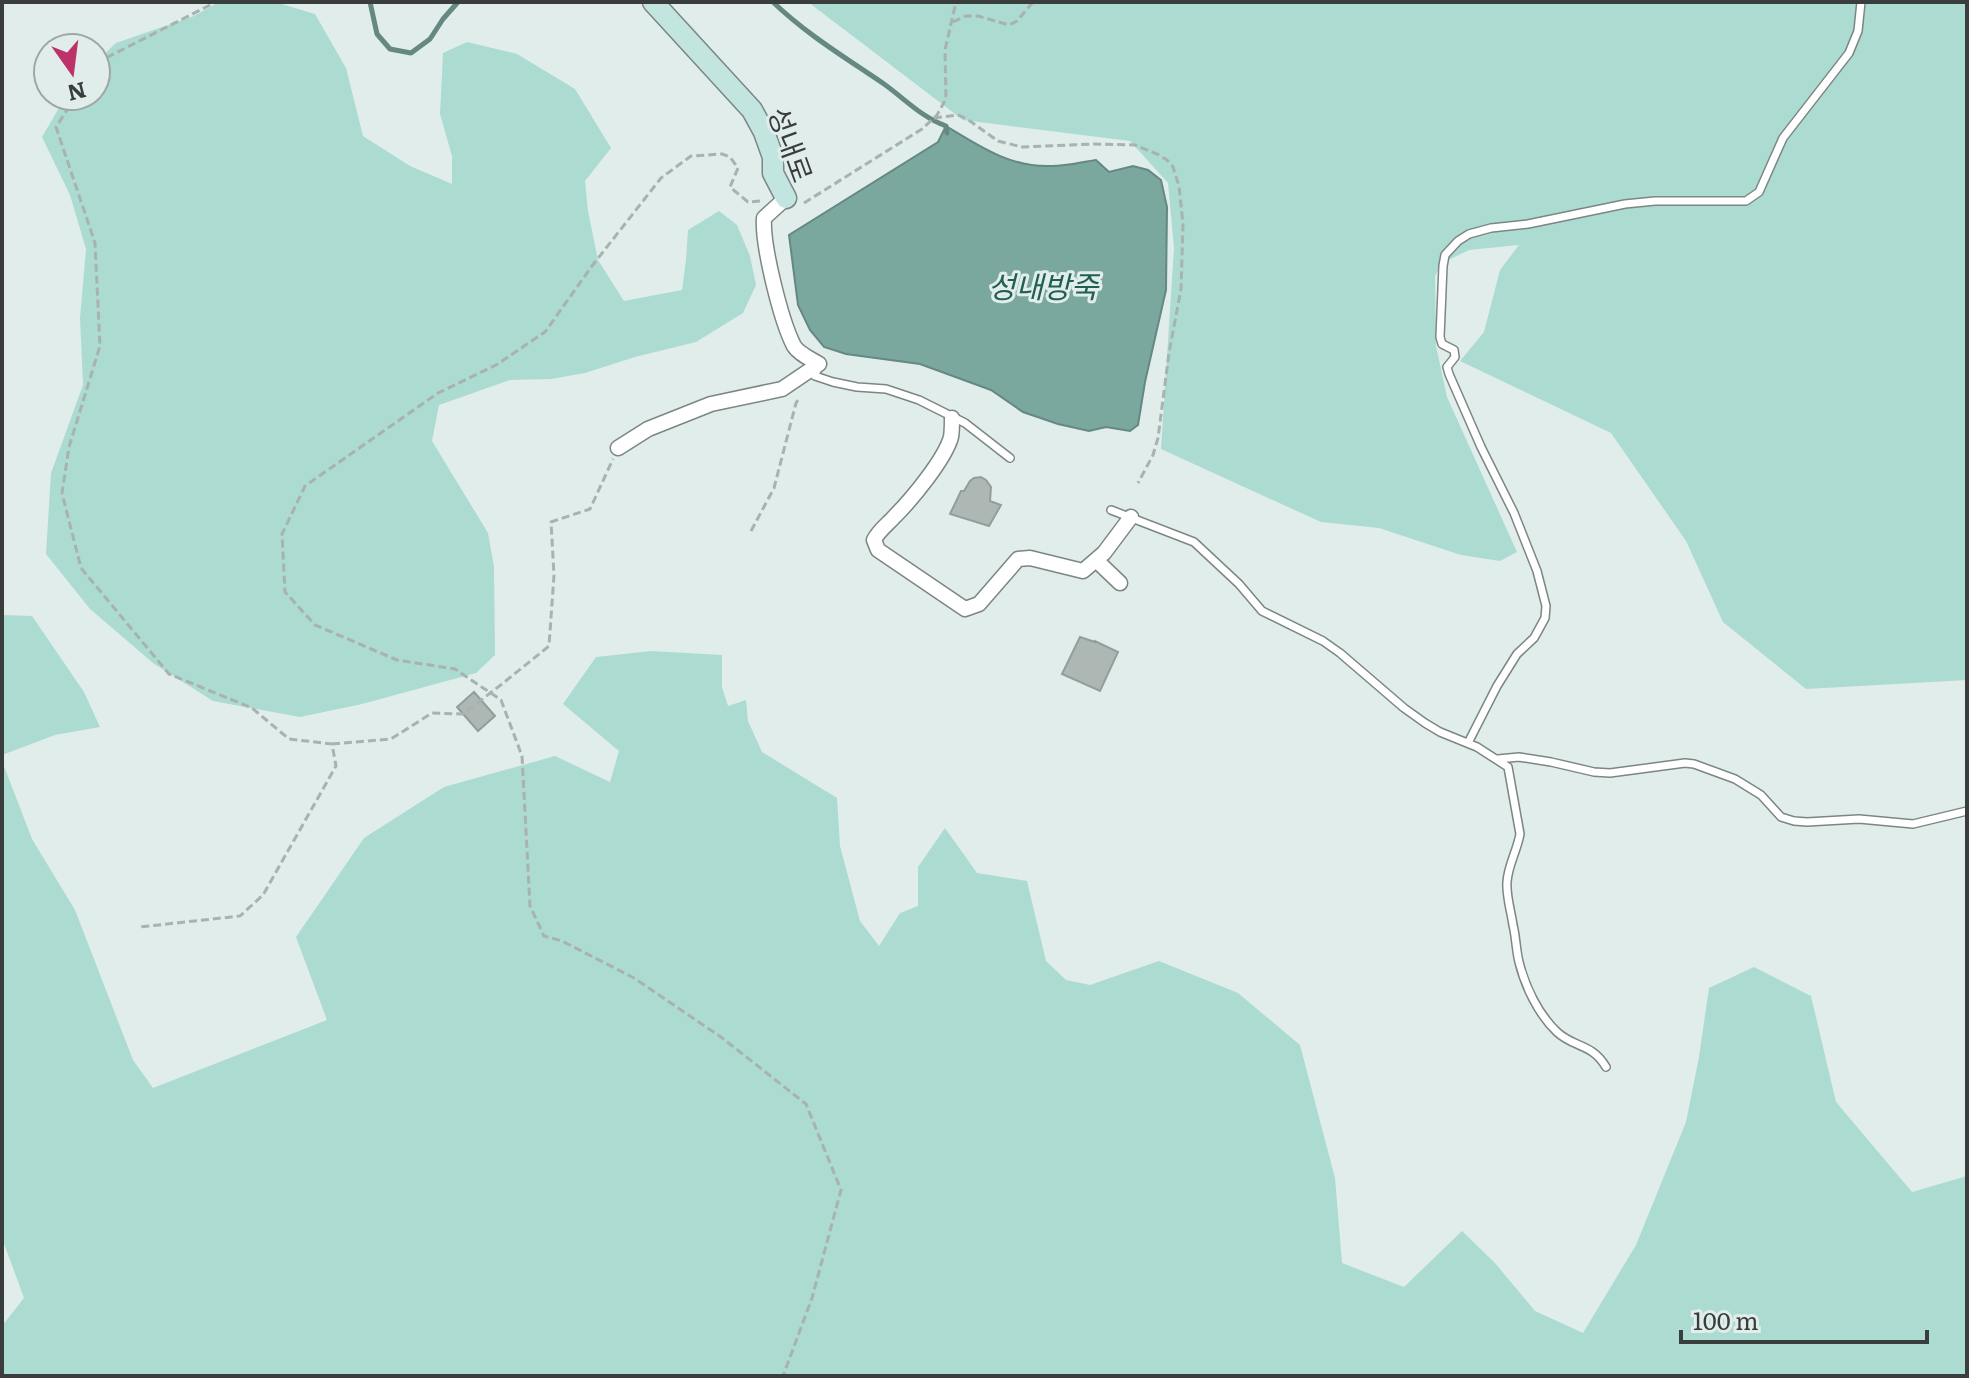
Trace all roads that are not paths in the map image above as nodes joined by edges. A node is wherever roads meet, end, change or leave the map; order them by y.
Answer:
1 (653, 2) edge
2 (1861, 2) edge
3 (791, 203) joint
4 (819, 364) junction
5 (952, 418) junction
6 (618, 448) road end
7 (1010, 458) dead end
8 (1111, 510) dead end
9 (1131, 517) junction
10 (1097, 561) junction
11 (1120, 583) dead end
12 (1468, 743) junction
13 (1498, 759) junction
14 (1967, 811) edge
15 (1606, 1067) dead end

1 - 3 street, 성내로
2 - 12 lane
3 - 4 street, 성내로
4 - 5 lane
4 - 6 street
5 - 7 lane
5 - 10 street
8 - 9 lane
9 - 10 street
9 - 12 lane
10 - 11 street
12 - 13 lane
13 - 14 lane
13 - 15 lane

